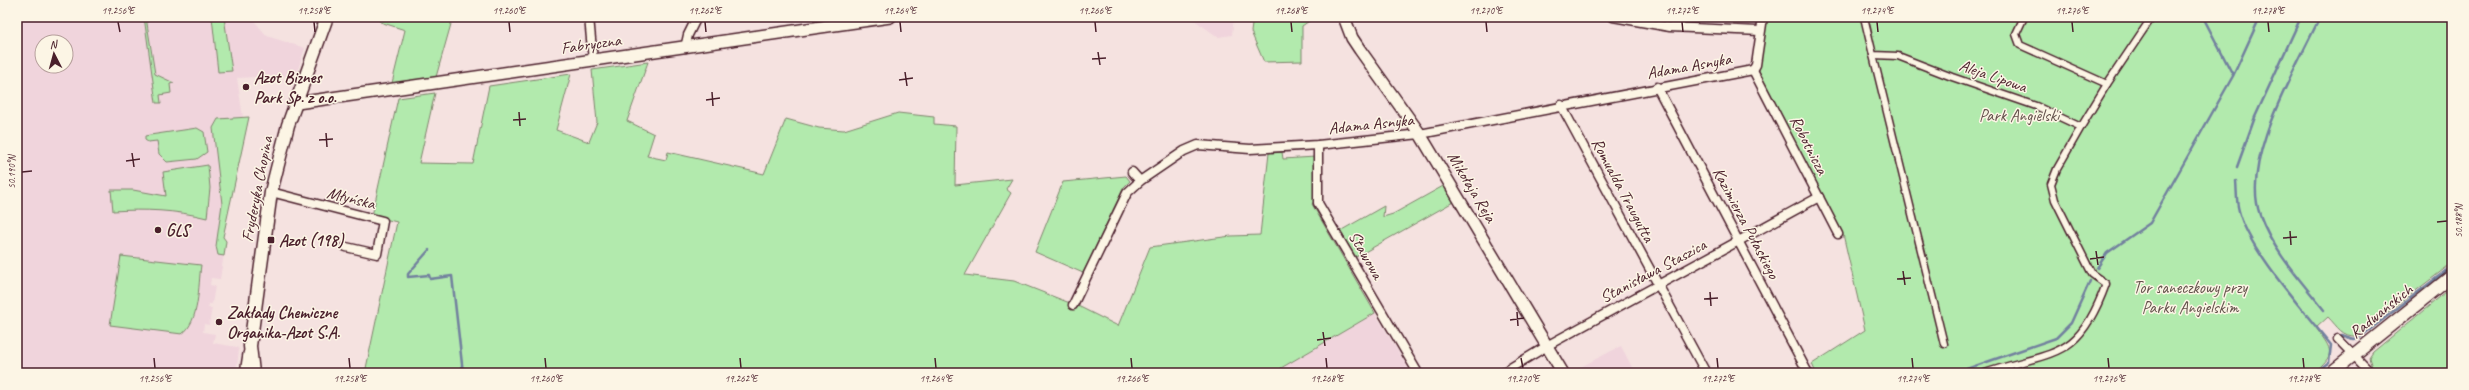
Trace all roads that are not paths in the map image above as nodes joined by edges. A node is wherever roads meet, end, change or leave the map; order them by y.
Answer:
1 (326, 17) edge
2 (589, 17) edge
3 (697, 17) edge
4 (890, 17) edge
5 (1613, 17) edge
6 (1763, 17) edge
7 (1864, 17) edge
8 (2024, 17) edge
9 (2152, 17) edge
10 (1345, 19) edge
11 (1760, 31) junction
12 (685, 48) junction
13 (1873, 55) junction
14 (593, 61) junction
15 (1753, 70) junction
16 (2108, 84) junction
17 (1658, 87) junction
18 (297, 103) junction
19 (1561, 105) junction
20 (2081, 127) junction
21 (1420, 134) junction
22 (1318, 145) junction
23 (1132, 172) dead end
24 (1140, 182) junction
25 (271, 192) junction
26 (1819, 197) junction
27 (1838, 234) dead end
28 (1739, 242) junction
29 (346, 247) dead end
30 (2452, 276) edge
31 (1658, 285) junction
32 (1073, 305) dead end
33 (2338, 338) dead end
34 (1944, 344) dead end
35 (250, 346) junction
36 (1547, 346) junction
37 (2353, 355) junction
38 (246, 373) edge
39 (253, 373) edge
40 (1418, 373) edge
41 (1502, 373) edge
42 (1563, 373) edge
43 (1706, 373) edge
44 (1808, 373) edge
45 (1984, 373) edge
46 (2331, 373) edge
47 (2371, 373) edge

1 - 18 main road, Fryderyka Chopina
2 - 14 street
3 - 12 street
4 - 12 street, Fabryczna
5 - 11 street
6 - 11 street
7 - 13 street
8 - 16 street, Aleja Lipowa
9 - 16 street
10 - 21 street, Mikołaja Reja
11 - 15 street
12 - 14 street, Fabryczna
13 - 20 street, Aleja Lipowa
13 - 34 street
14 - 18 street, Fabryczna
15 - 17 street, Adama Asnyka
15 - 26 street, Robotnicza
16 - 20 street
17 - 19 street, Adama Asnyka
17 - 28 street, Kazimierza Pułaskiego
18 - 25 main road, Fryderyka Chopina
19 - 21 street, Adama Asnyka
19 - 31 street, Romualda Traugutta
20 - 45 street
21 - 22 street, Adama Asnyka
21 - 36 street, Mikołaja Reja
22 - 24 street, Adama Asnyka
22 - 40 street, Stawowa
23 - 24 street
24 - 32 street, Adama Asnyka
25 - 29 street, Młyńska
25 - 35 main road, Fryderyka Chopina
26 - 27 street, Robotnicza
26 - 28 street, Stanisława Staszica
28 - 31 street, Stanisława Staszica
28 - 44 street, Kazimierza Pułaskiego
30 - 37 main road, Radwańskich
31 - 36 street, Stanisława Staszica
31 - 43 street, Romualda Traugutta
33 - 37 street
35 - 38 street, Fryderyka Chopina
35 - 39 main road
36 - 41 street, Stanisława Staszica
36 - 42 street, Mikołaja Reja
37 - 46 main road, Radwańskich
37 - 47 street

